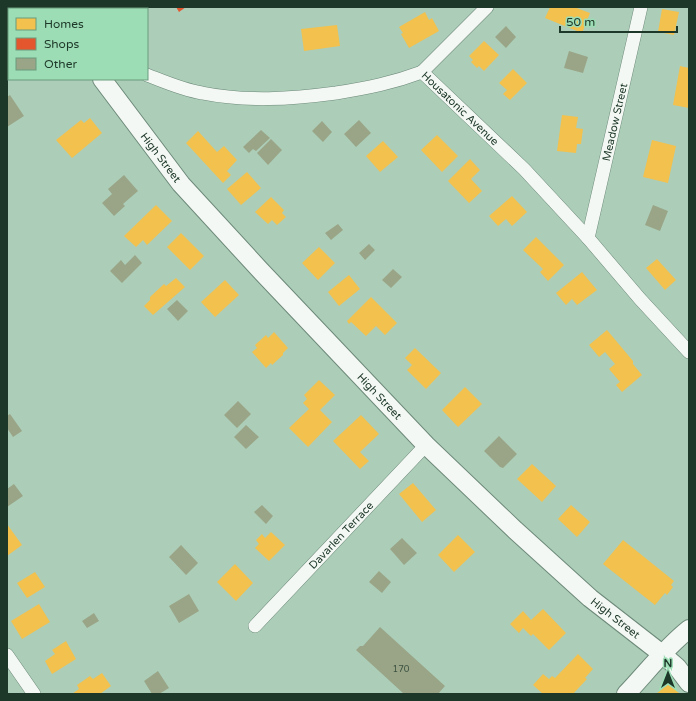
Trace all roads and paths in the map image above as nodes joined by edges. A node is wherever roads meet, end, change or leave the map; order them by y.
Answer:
1 (487, 7) edge
2 (641, 7) edge
3 (422, 72) junction
4 (148, 75) edge
5 (103, 80) edge
6 (588, 238) junction
7 (689, 352) edge
8 (426, 444) junction
9 (255, 626) dead end
10 (689, 629) edge
11 (662, 654) junction
12 (7, 655) edge
13 (689, 683) edge
14 (34, 694) edge
15 (626, 694) edge

1 - 3 street
2 - 6 street, Meadow Street
3 - 4 street, Housatonic Avenue
3 - 6 street, Housatonic Avenue
5 - 8 main road, High Street
6 - 7 street, Housatonic Avenue
8 - 9 street, Davarlen Terrace
8 - 11 main road, High Street
10 - 11 main road
11 - 13 main road, High Street
11 - 15 main road
12 - 14 street

